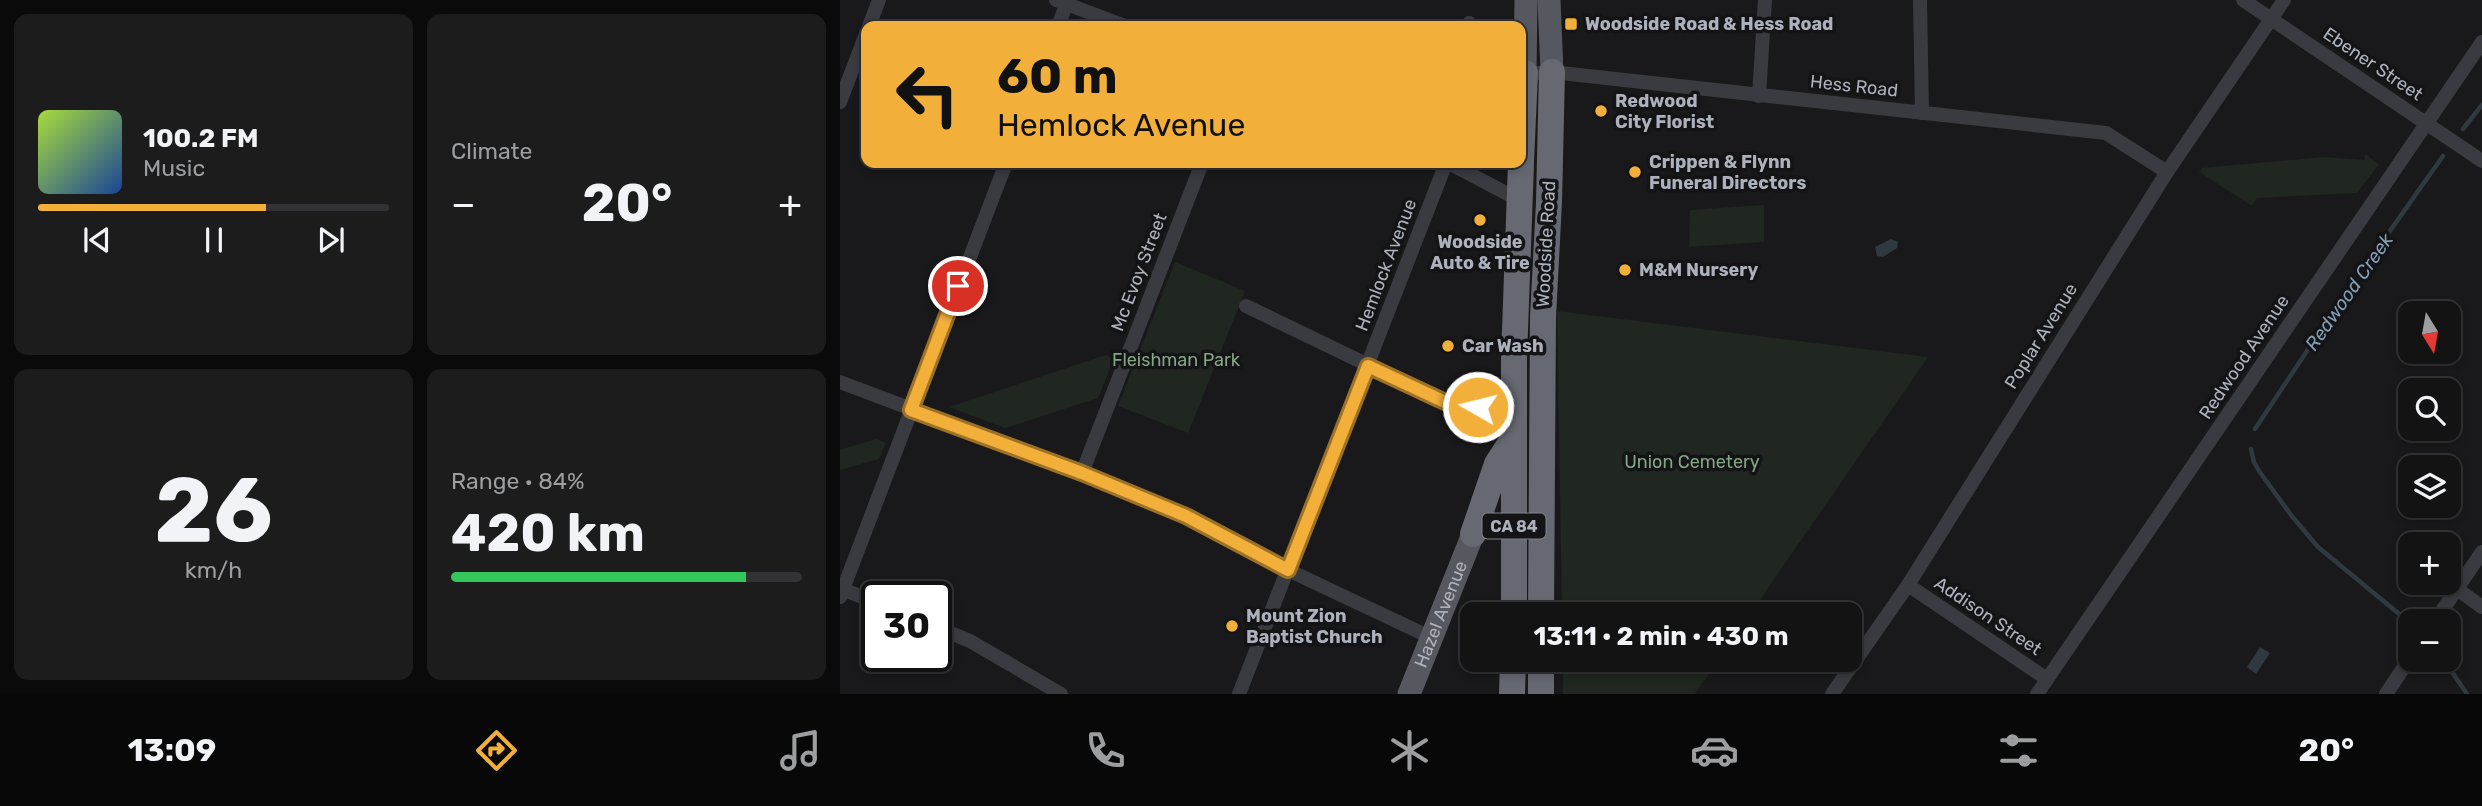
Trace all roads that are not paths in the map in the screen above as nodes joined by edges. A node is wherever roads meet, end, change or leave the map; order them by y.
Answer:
1 (879, 0) edge
2 (1526, 0) edge
3 (1549, 0) edge
4 (1765, 0) edge
5 (1920, 0) edge
6 (2243, 0) edge
7 (2284, 0) edge
8 (1063, 1) edge
9 (2271, 19) junction
10 (871, 21) edge
11 (1059, 21) edge
12 (1113, 21) edge
13 (1525, 21) edge
14 (2482, 42) edge
15 (861, 47) edge
16 (1552, 72) junction
17 (1526, 74) edge
18 (1759, 96) junction
19 (840, 102) edge
20 (1922, 113) junction
21 (2427, 123) junction
22 (2482, 161) edge
23 (1004, 168) edge
24 (1200, 168) edge
25 (1445, 168) edge
26 (1457, 168) edge
27 (1521, 168) edge
28 (2167, 172) junction
29 (1519, 200) junction
30 (1246, 306) dead end
31 (1368, 366) junction
32 (840, 382) edge
33 (1478, 407) dead end
34 (911, 410) junction
35 (1514, 438) junction
36 (1082, 473) junction
37 (1472, 534) joint
38 (2482, 552) edge
39 (1288, 570) junction
40 (2461, 583) edge
41 (1908, 585) junction
42 (841, 591) edge
43 (2461, 592) edge
44 (861, 598) edge
45 (1514, 602) edge
46 (1541, 602) edge
47 (2482, 607) edge
48 (952, 634) edge
49 (1430, 637) junction
50 (1513, 672) edge
51 (1541, 672) edge
52 (2401, 672) edge
53 (2047, 679) junction
54 (1062, 694) edge
55 (1238, 694) edge
56 (1409, 694) edge
57 (1512, 694) edge
58 (1541, 694) edge
59 (1832, 694) edge
60 (2037, 694) edge
61 (2386, 694) edge

1 - 10 street
2 - 13 main road, Woodside Road / CA 84
3 - 16 main road, Woodside Road / CA 84
4 - 18 street
5 - 20 street
6 - 9 street, Ebener Street
7 - 9 street, Poplar Avenue
8 - 11 street
8 - 12 street
9 - 21 street, Ebener Street
9 - 28 street, Poplar Avenue
14 - 21 street, Redwood Avenue
15 - 19 street
16 - 17 street, Hess Road
16 - 18 street, Hess Road
16 - 46 highway, Woodside Road / CA 84
18 - 20 street, Hess Road
20 - 28 street, Hess Road
21 - 22 street, Ebener Street
21 - 53 street, Redwood Avenue
23 - 34 street
24 - 36 street, Mc Evoy Street
25 - 31 street, Hemlock Avenue
26 - 29 street
27 - 29 highway, Woodside Road / CA 84
28 - 41 street, Poplar Avenue
29 - 35 highway, Woodside Road / CA 84
30 - 31 street
31 - 33 street
31 - 39 street, Hemlock Avenue
32 - 34 street
34 - 36 street
34 - 42 street
35 - 37 highway
35 - 45 highway, Woodside Road / CA 84
36 - 39 street
37 - 49 main road, Hazel Avenue
38 - 40 street
39 - 49 street
39 - 55 street, Hemlock Avenue
41 - 53 street, Addison Street
41 - 59 street, Poplar Avenue
42 - 44 street
43 - 47 street
48 - 54 street
49 - 56 main road, Hazel Avenue
50 - 57 highway
51 - 58 highway
52 - 61 street
53 - 60 street, Redwood Avenue

